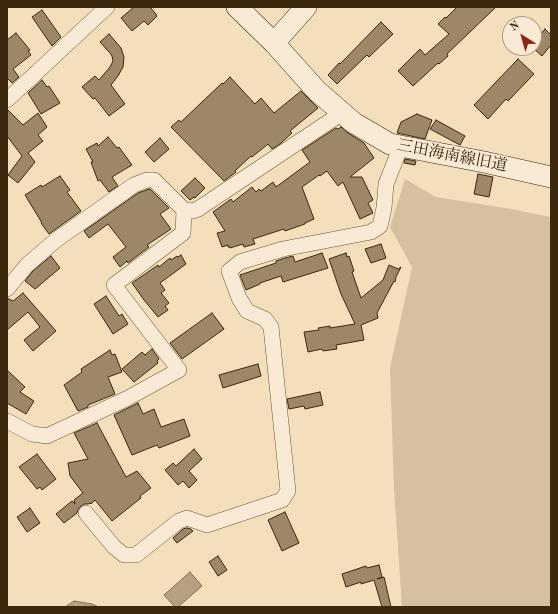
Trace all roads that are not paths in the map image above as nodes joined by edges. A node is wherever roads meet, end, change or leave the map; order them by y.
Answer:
1 (108, 7) edge
2 (237, 7) edge
3 (306, 7) edge
4 (274, 43) junction
5 (7, 100) edge
6 (342, 113) junction
7 (401, 146) junction
8 (551, 177) edge
9 (184, 210) junction
10 (7, 289) edge
11 (7, 421) edge
12 (86, 513) dead end

1 - 5 street
2 - 4 street, 三田海南線旧道
3 - 4 street
4 - 6 street, 三田海南線旧道
6 - 7 street, 三田海南線旧道
6 - 9 street
7 - 8 street, 三田海南線旧道
7 - 12 street
9 - 10 street
9 - 11 street

